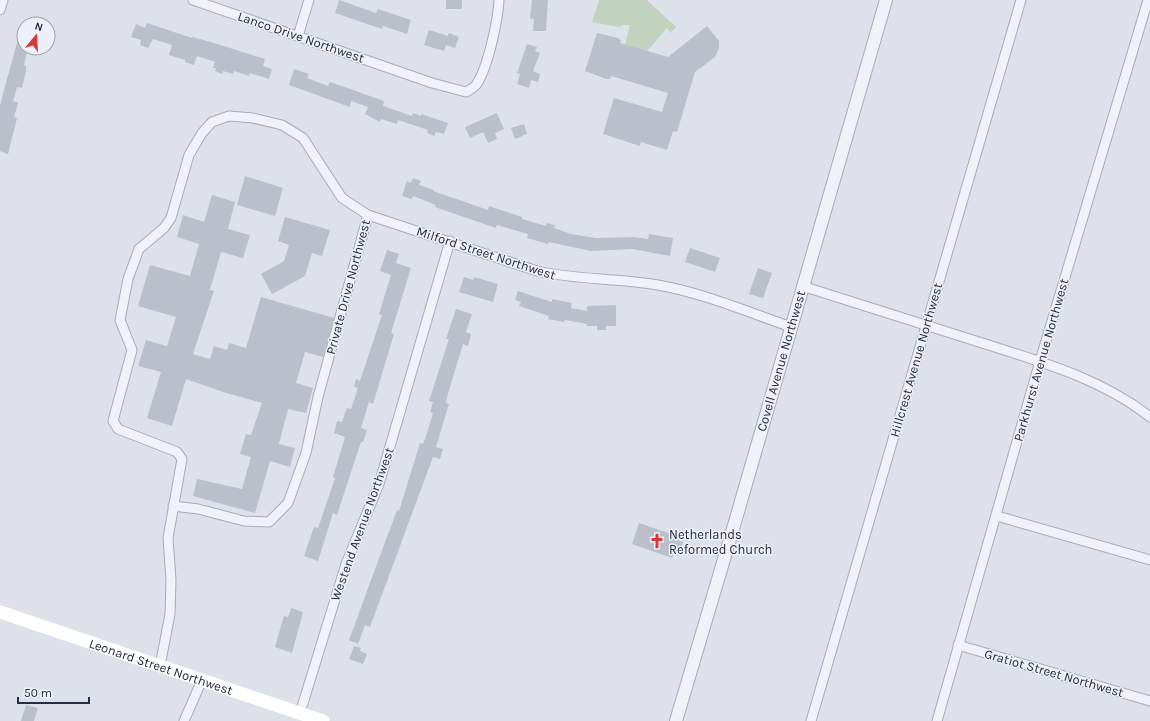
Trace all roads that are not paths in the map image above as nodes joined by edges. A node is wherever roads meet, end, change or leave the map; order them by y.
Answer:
1 (3, 0) edge
2 (193, 0) edge
3 (309, 0) edge
4 (499, 0) edge
5 (886, 0) edge
6 (1021, 0) edge
7 (1148, 0) edge
8 (0, 10) edge
9 (298, 36) junction
10 (368, 215) junction
11 (450, 241) junction
12 (802, 286) junction
13 (926, 325) junction
14 (791, 327) junction
15 (1040, 361) junction
16 (1150, 417) edge
17 (173, 506) junction
18 (997, 516) junction
19 (1150, 560) edge
20 (0, 612) edge
21 (958, 645) junction
22 (160, 666) junction
23 (202, 680) junction
24 (1150, 701) edge
25 (300, 713) junction
26 (184, 721) edge
27 (323, 721) edge
28 (676, 721) edge
29 (811, 721) edge
30 (937, 721) edge

1 - 8 street
2 - 9 street, Lanco Drive Northwest
3 - 9 street
4 - 9 street, Lanco Drive Northwest
5 - 12 street, Covell Avenue Northwest
6 - 13 street, Hillcrest Avenue Northwest
7 - 15 street, Parkhurst Avenue Northwest
10 - 11 street, Milford Street Northwest
10 - 17 street, Private Drive Northwest
10 - 17 street, Private Drive Northwest
11 - 14 street, Milford Street Northwest
11 - 25 street, Westend Avenue Northwest
12 - 13 street
12 - 14 street, Covell Avenue Northwest
13 - 15 street
13 - 29 street, Hillcrest Avenue Northwest
14 - 28 street, Covell Avenue Northwest
15 - 16 street
15 - 18 street, Parkhurst Avenue Northwest
17 - 22 street, Private Drive Northwest
18 - 19 street
18 - 21 street, Parkhurst Avenue Northwest
20 - 22 main road, Leonard Street Northwest
21 - 24 street, Gratiot Street Northwest
21 - 30 street, Parkhurst Avenue Northwest
22 - 23 main road, Leonard Street Northwest
23 - 25 main road, Leonard Street Northwest
23 - 26 street
25 - 27 main road, Leonard Street Northwest

